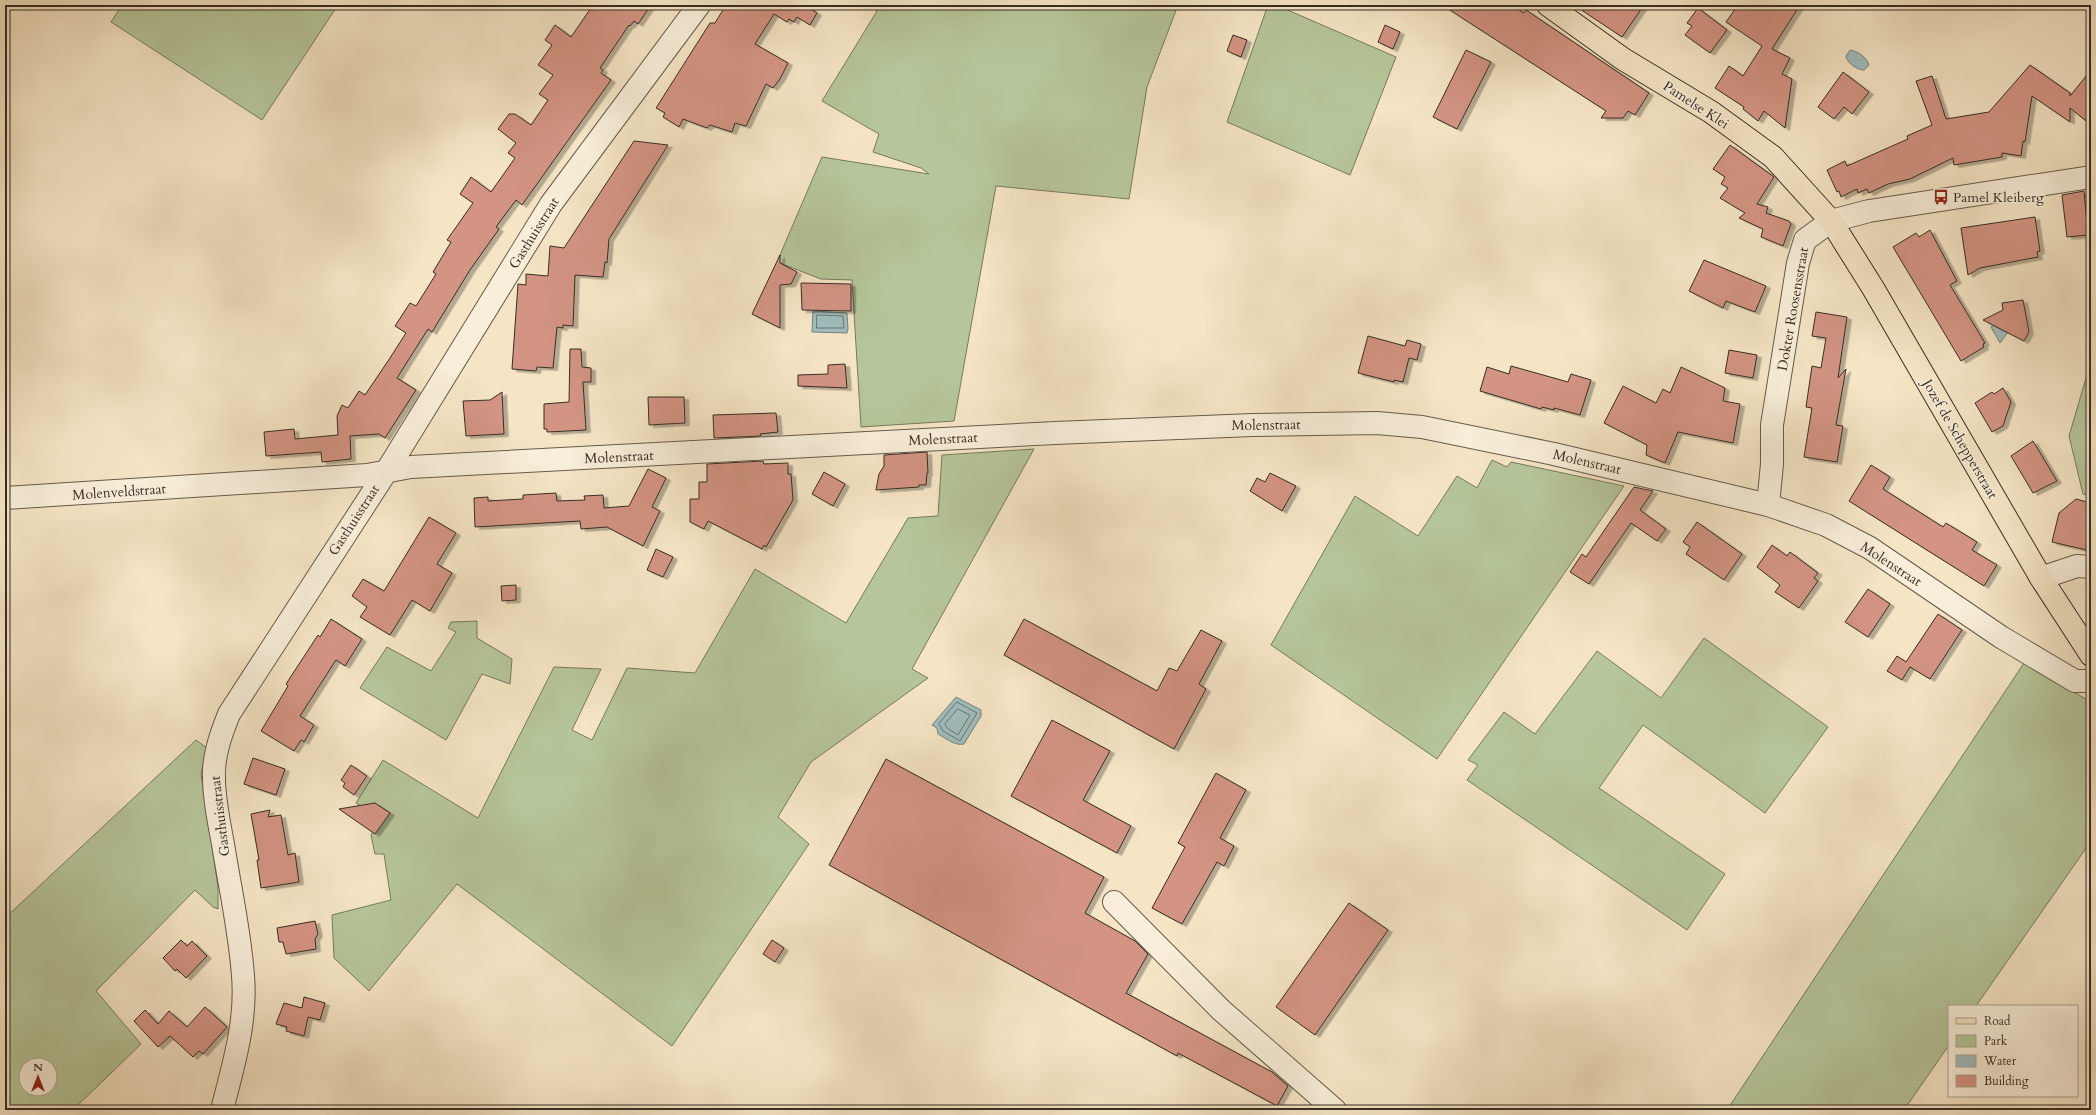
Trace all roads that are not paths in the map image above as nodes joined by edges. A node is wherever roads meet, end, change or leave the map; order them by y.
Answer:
1 (699, 5) edge
2 (1548, 5) edge
3 (2091, 177) edge
4 (1831, 221) junction
5 (386, 472) junction
6 (232, 484) joint
7 (5, 498) edge
8 (1768, 505) junction
9 (2091, 567) edge
10 (2041, 578) junction
11 (2091, 655) edge
12 (2091, 681) edge
13 (1114, 902) dead end
14 (222, 1110) edge
15 (1335, 1110) edge

1 - 5 street, Gasthuisstraat
2 - 4 main road, Pamelse Klei
3 - 4 street, Dokter Roosensstraat
4 - 8 street, Dokter Roosensstraat
4 - 10 main road, Jozef de Schepperstraat
5 - 6 street, Gasthuisstraat
5 - 8 street, Molenstraat
5 - 14 street, Gasthuisstraat
6 - 7 street, Molenveldstraat
8 - 12 street, Molenstraat
9 - 10 street
10 - 11 main road, Jozef de Schepperstraat
13 - 15 street

